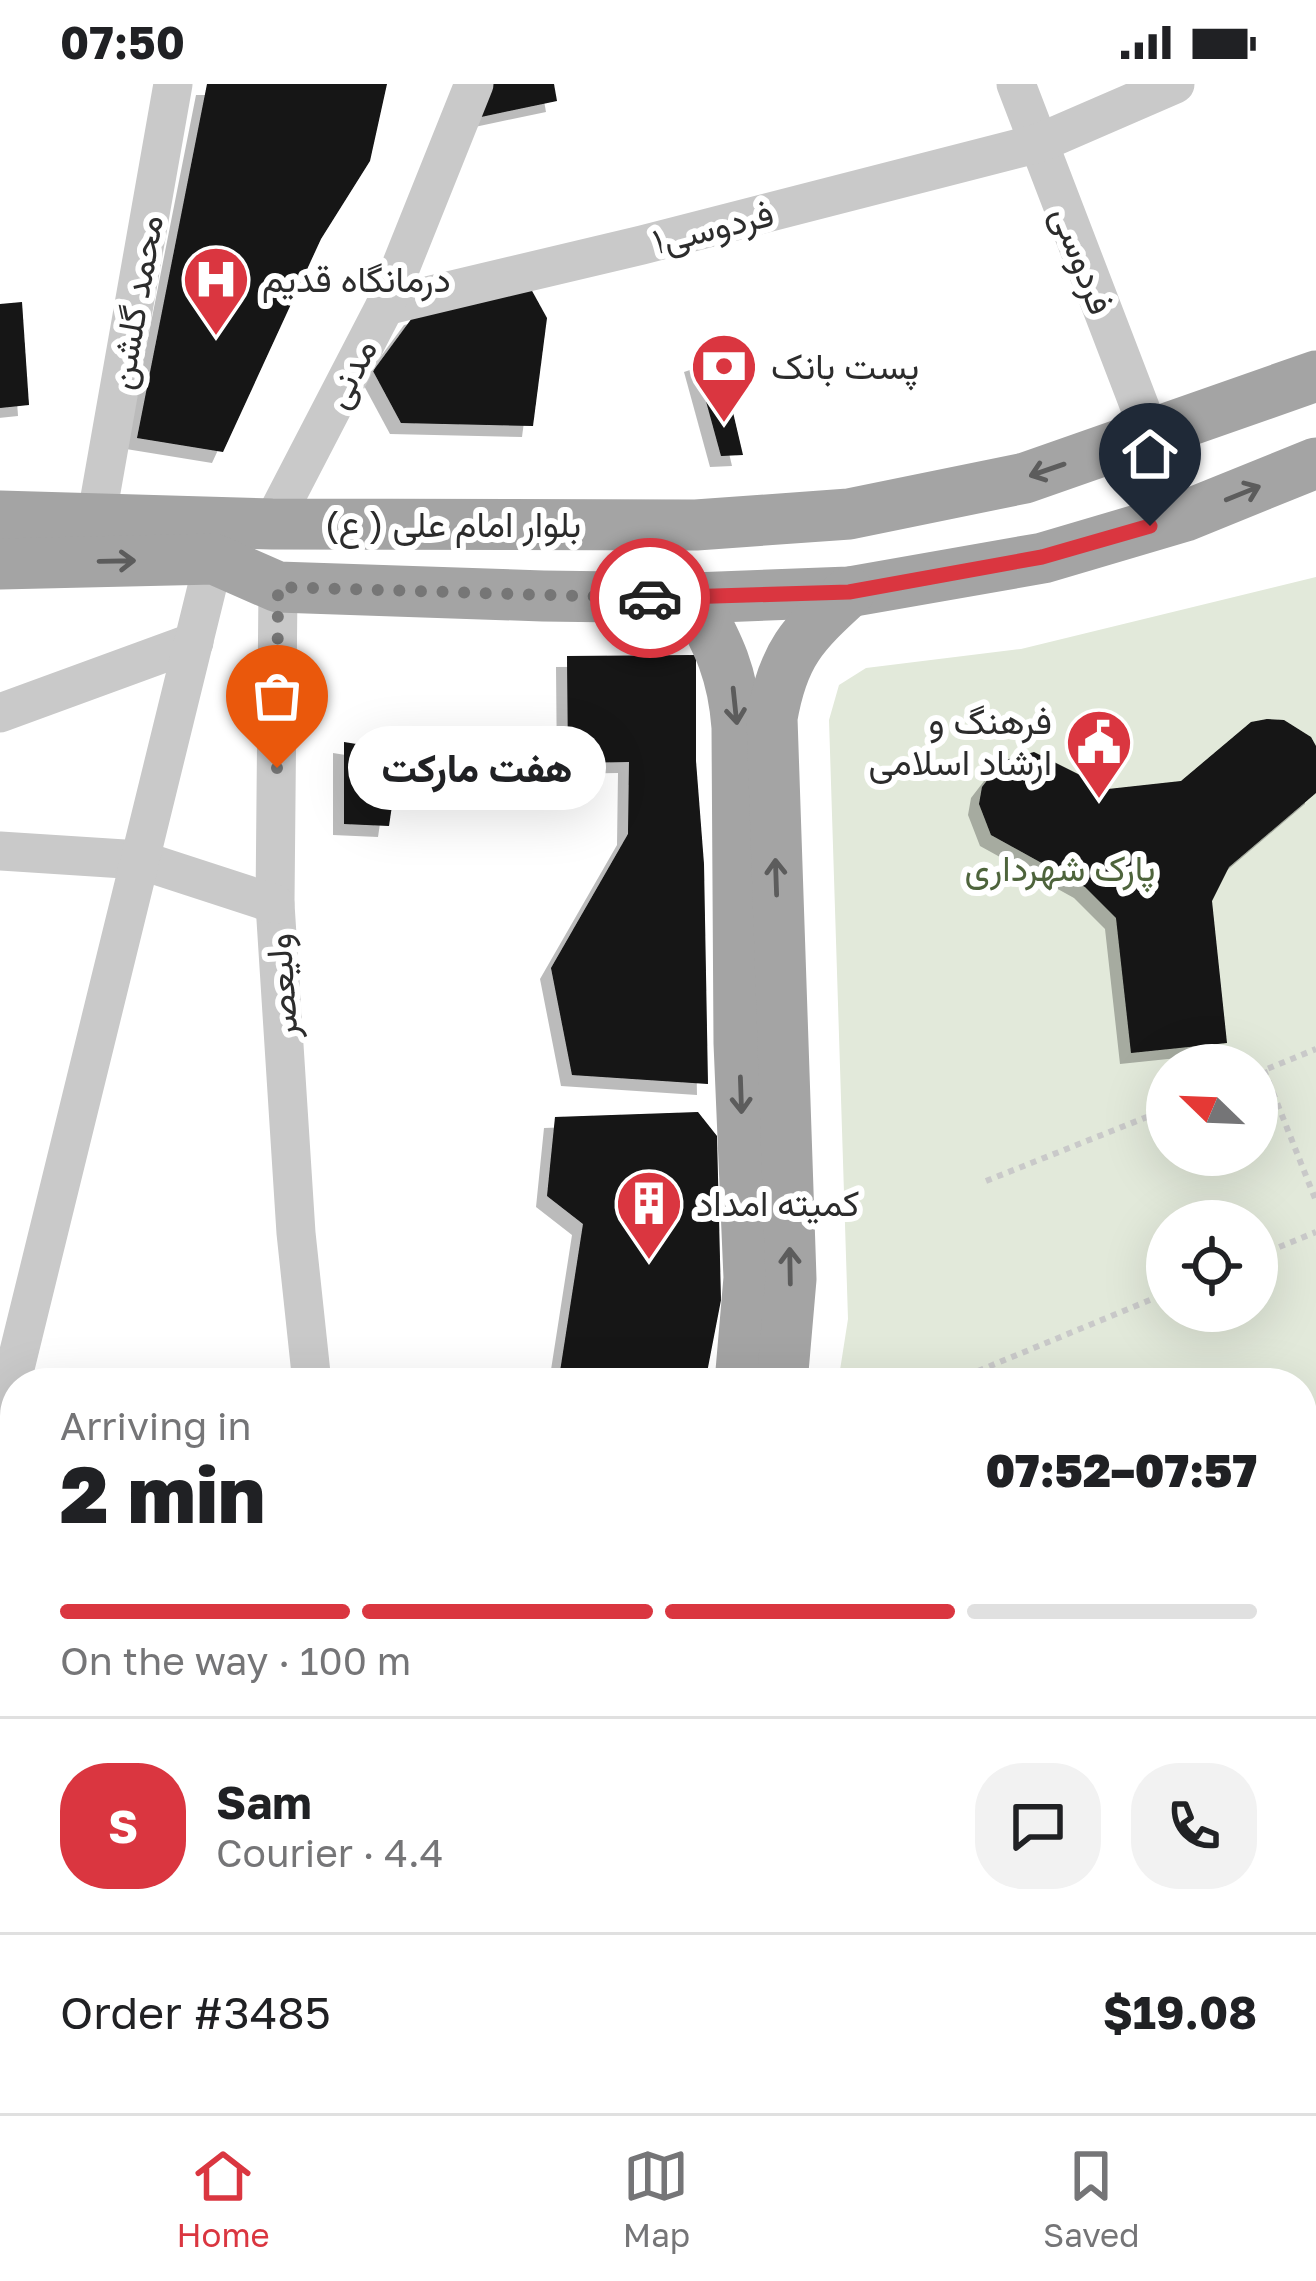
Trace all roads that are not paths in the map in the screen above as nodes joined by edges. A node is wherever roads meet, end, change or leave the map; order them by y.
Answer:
1 (173, 84) edge
2 (474, 84) edge
3 (1016, 84) edge
4 (1175, 84) edge
5 (1039, 143) junction
6 (385, 306) junction
7 (1316, 376) edge
8 (1150, 436) junction
9 (1316, 463) edge
10 (0, 516) edge
11 (96, 520) junction
12 (272, 524) junction
13 (214, 559) junction
14 (0, 564) edge
15 (278, 587) junction
16 (849, 592) junction
17 (693, 598) junction
18 (194, 642) junction
19 (0, 713) edge
20 (0, 851) edge
21 (140, 860) junction
22 (275, 904) junction
23 (17, 1288) edge
24 (7, 1368) edge
25 (310, 1368) edge
26 (741, 1368) edge
27 (783, 1368) edge

1 - 11 street, محمد گلشن
2 - 6 street, مدنی
3 - 5 street, فردوسی
4 - 5 street, فردوسی۱
5 - 6 street, فردوسی۱
5 - 8 street, فردوسی
6 - 12 street, مدنی
7 - 8 main road, بلوار امام علی ( ع)
8 -> 12 main road, بلوار امام علی ( ع)
16 -> 9 main road, بلوار امام علی ( ع)
10 - 11 main road, بلوار امام علی ( ع)
11 - 12 main road, بلوار امام علی ( ع)
14 -> 13 main road, بلوار امام علی ( ع)
13 - 15 main road, بلوار امام علی ( ع)
13 - 18 street
15 - 17 main road, بلوار امام علی ( ع)
15 - 22 street, ولیعصر
16 - 17 main road, بلوار امام علی ( ع)
27 -> 16 main road
17 -> 26 main road
18 - 19 street
18 - 21 street
20 - 21 street
21 - 22 street
21 - 23 street
22 - 25 street, ولیعصر
23 - 24 street

